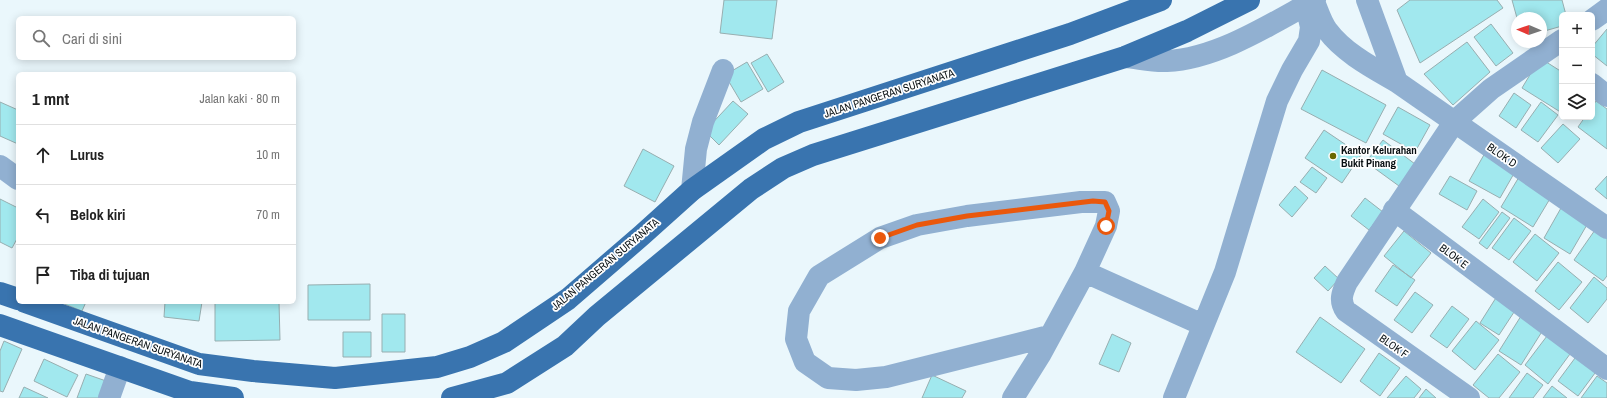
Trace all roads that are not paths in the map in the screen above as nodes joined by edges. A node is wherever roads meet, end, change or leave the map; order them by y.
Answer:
1 (1161, 0) edge
2 (1249, 0) edge
3 (1367, 0) edge
4 (1311, 2) edge
5 (1607, 9) edge
6 (1595, 18) edge
7 (1557, 50) edge
8 (1124, 57) junction
9 (723, 70) dead end
10 (1397, 82) junction
11 (1595, 86) edge
12 (1607, 96) edge
13 (1455, 121) junction
14 (0, 166) edge
15 (16, 178) edge
16 (692, 190) junction
17 (1394, 210) junction
18 (1607, 228) edge
19 (1085, 272) junction
20 (0, 293) edge
21 (16, 298) edge
22 (32, 304) edge
23 (1203, 325) junction
24 (0, 326) edge
25 (1049, 336) junction
26 (120, 367) junction
27 (1607, 369) edge
28 (481, 394) edge
29 (109, 398) edge
30 (234, 398) edge
31 (452, 398) edge
32 (1013, 398) edge
33 (1174, 398) edge
34 (1469, 398) edge

1 - 16 main road, JALAN PANGERAN SURYANATA
2 - 8 main road
3 - 10 street
4 - 8 street
4 - 10 street, BLOK D
4 - 23 street
5 - 6 street
7 - 13 street, BLOK F
8 - 28 main road
9 - 16 street
10 - 13 street, BLOK D
11 - 12 street
13 - 17 street, BLOK F
13 - 18 street, BLOK D
14 - 15 street
16 - 22 main road, JALAN PANGERAN SURYANATA
17 - 27 street, BLOK E
17 - 34 street, BLOK F
19 - 23 street
19 - 25 street
19 - 25 street
20 - 21 main road
23 - 33 street
24 - 26 main road
25 - 32 street
26 - 29 street
26 - 30 main road
28 - 31 main road

